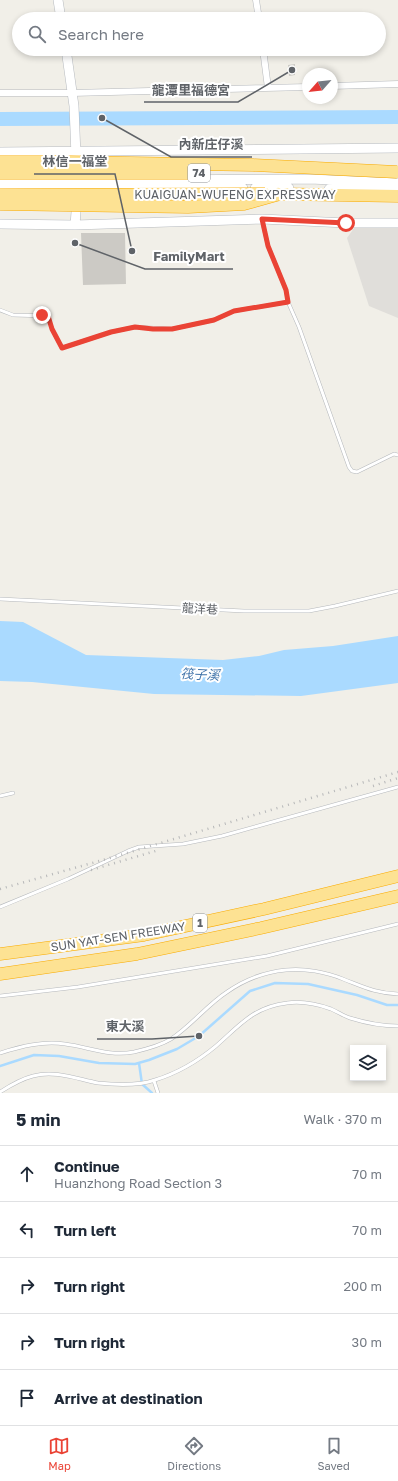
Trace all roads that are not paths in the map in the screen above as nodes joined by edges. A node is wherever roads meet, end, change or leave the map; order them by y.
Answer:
1 (58, 0) edge
2 (256, 0) edge
3 (60, 12) edge
4 (258, 12) edge
5 (67, 56) edge
6 (264, 56) edge
7 (398, 84) edge
8 (338, 86) edge
9 (302, 87) edge
10 (268, 88) junction
11 (0, 93) edge
12 (72, 93) junction
13 (398, 148) edge
14 (76, 151) junction
15 (0, 152) edge
16 (0, 162) edge
17 (0, 173) edge
18 (398, 176) edge
19 (0, 181) edge
20 (78, 184) junction
21 (0, 187) edge
22 (398, 190) edge
23 (280, 194) junction
24 (0, 195) edge
25 (398, 196) edge
26 (0, 204) edge
27 (262, 219) junction
28 (398, 223) edge
29 (0, 224) edge
30 (74, 225) junction
31 (288, 302) junction
32 (0, 310) edge
33 (398, 455) edge
34 (398, 591) edge
35 (0, 599) edge
36 (398, 787) edge
37 (13, 792) dead end
38 (0, 796) edge
39 (398, 876) edge
40 (398, 896) edge
41 (0, 907) edge
42 (398, 924) edge
43 (0, 954) edge
44 (0, 974) edge
45 (398, 994) edge
46 (0, 996) edge
47 (398, 1026) edge
48 (0, 1053) edge
49 (154, 1081) junction
50 (0, 1092) edge
51 (158, 1093) edge

1 - 3 street
2 - 4 street
5 - 12 street
6 - 10 street
7 - 8 street
9 - 10 street
10 - 12 street
11 - 12 street
12 - 14 street
13 - 14 street
14 - 15 street
14 - 20 street
16 - 18 highway, bridge
17 - 18 highway, KUAIGUAN-WUFENG EXPRESSWAY / 74, bridge
18 - 20 street
19 - 20 street
20 - 21 street
20 - 22 street
20 - 30 street
23 - 24 highway, KUAIGUAN-WUFENG EXPRESSWAY / 74, bridge
23 - 25 highway, KUAIGUAN-WUFENG EXPRESSWAY / 74
23 - 26 highway, bridge
27 - 28 street
27 - 30 street
27 - 31 lane
29 - 30 street
31 - 32 lane
31 - 33 lane
34 - 35 lane, 龍洋巷
36 - 41 lane
37 - 38 lane
39 - 43 highway, SUN YAT-SEN FREEWAY / 1
40 - 44 highway, SUN YAT-SEN FREEWAY / 1
42 - 46 lane
45 - 48 lane
47 - 49 lane
49 - 50 lane
49 - 51 lane

